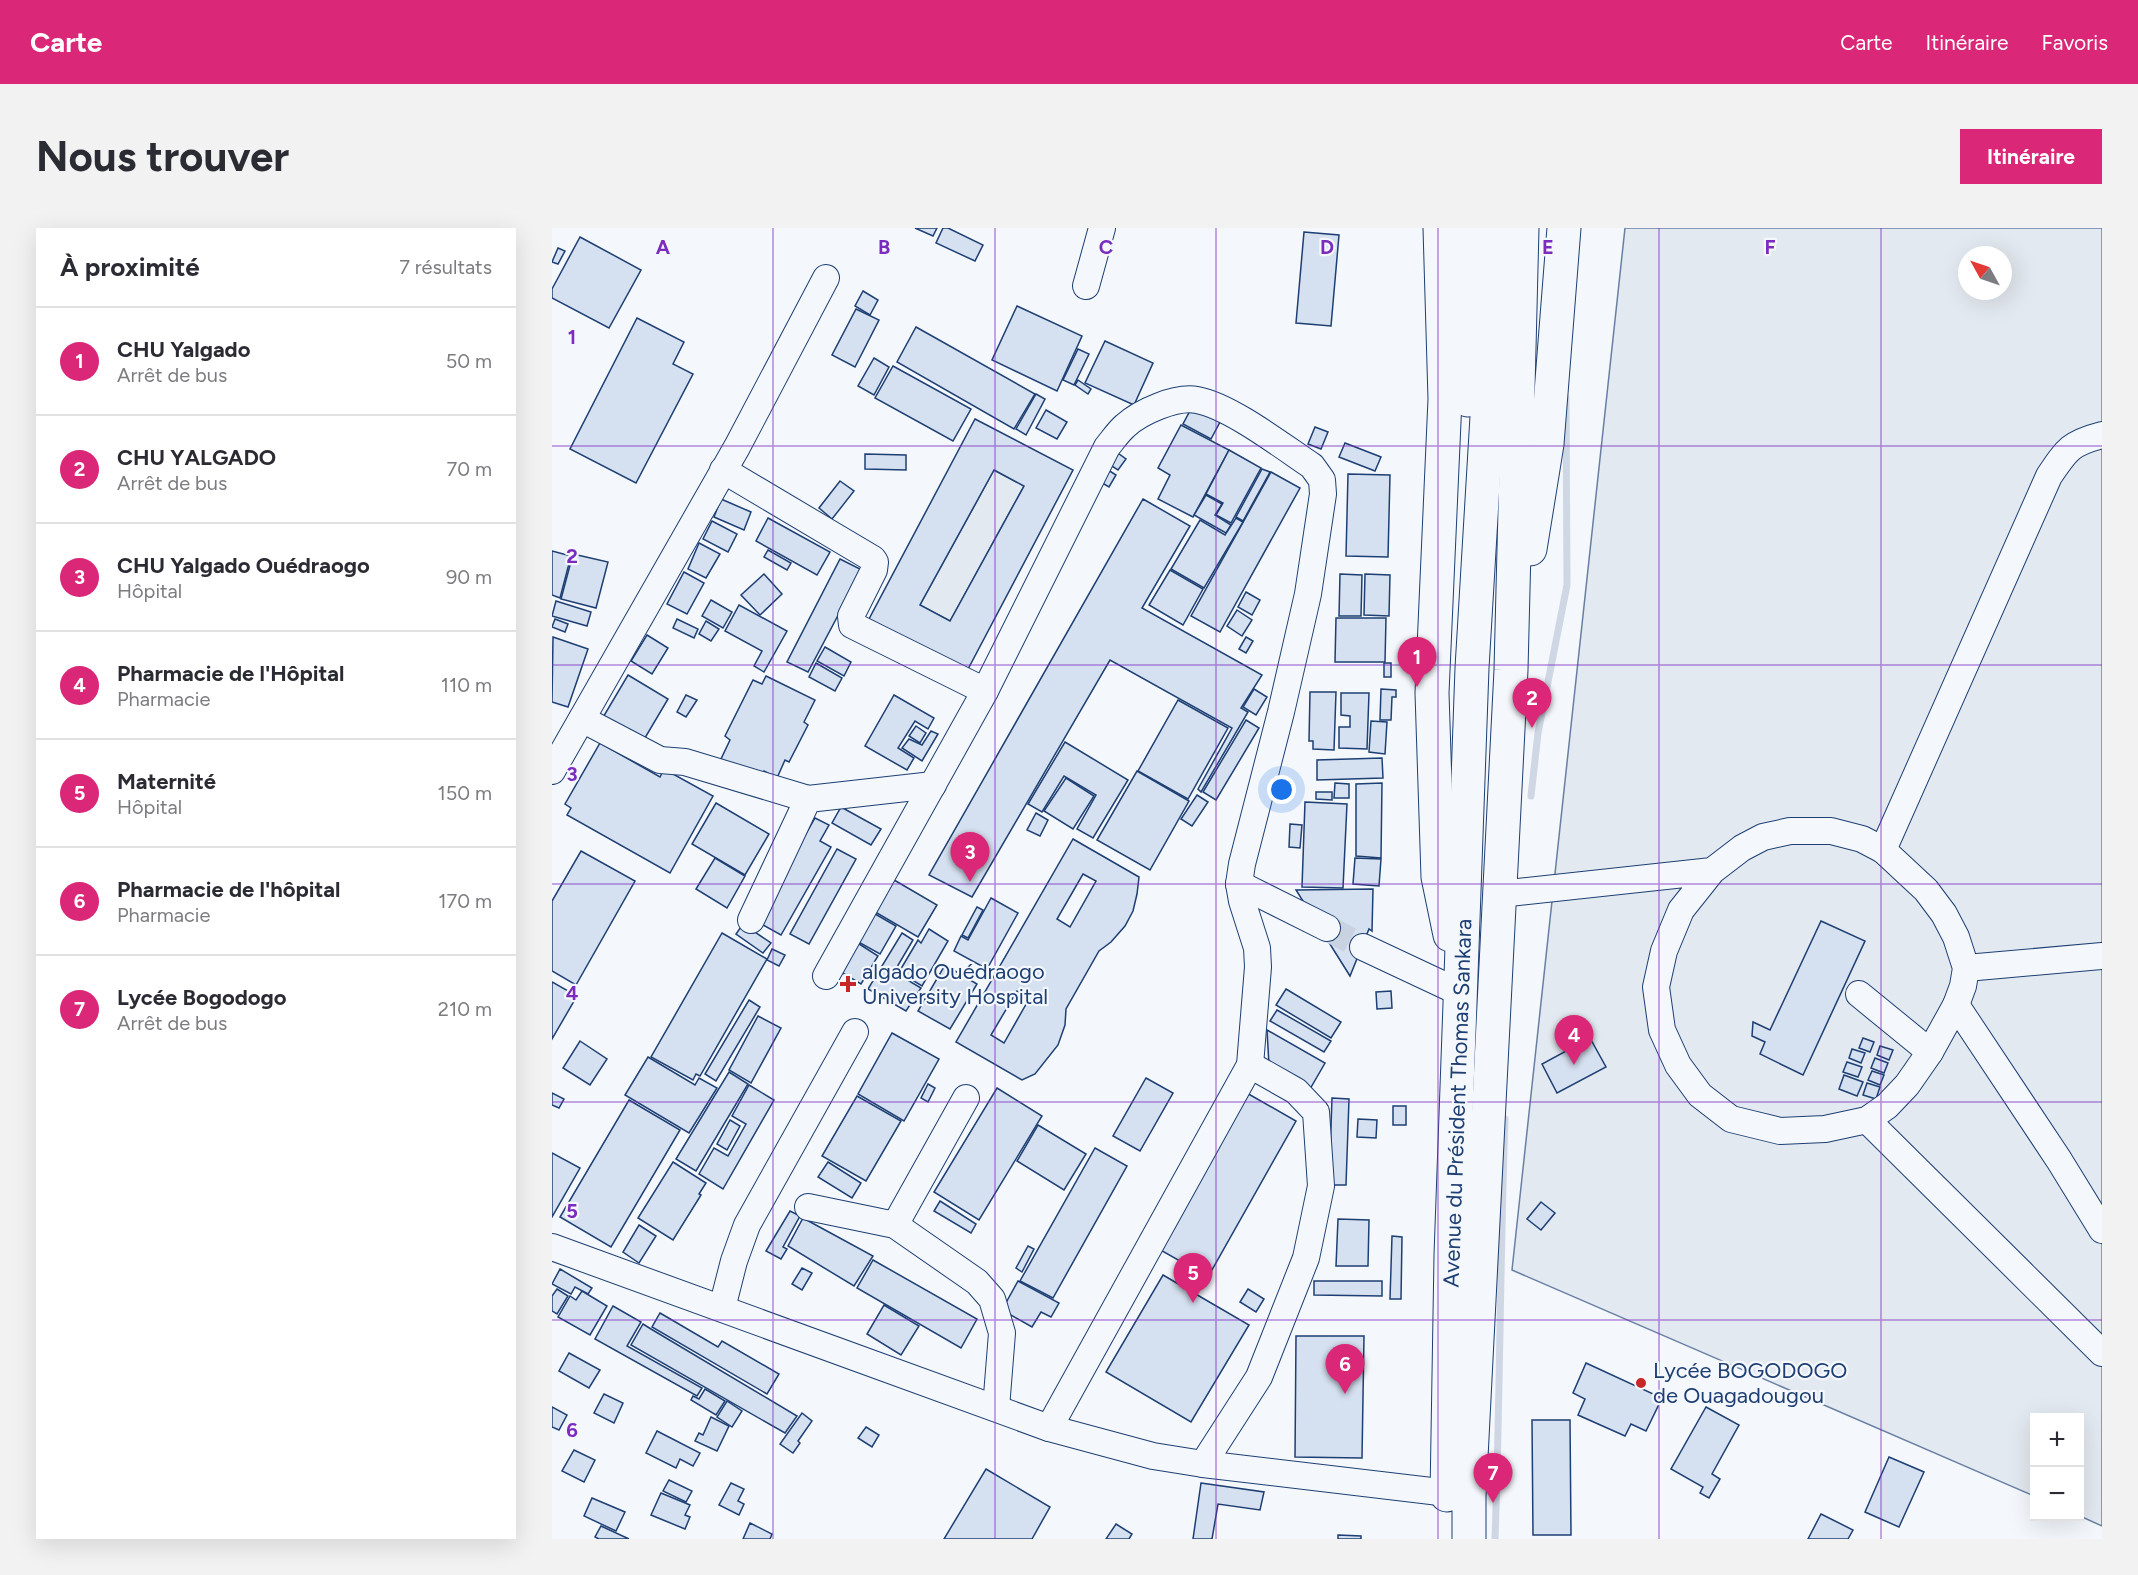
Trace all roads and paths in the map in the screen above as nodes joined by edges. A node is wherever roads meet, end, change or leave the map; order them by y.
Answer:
1 (1102, 228) edge
2 (1440, 228) edge
3 (1464, 228) edge
4 (1496, 228) edge
5 (1522, 228) edge
6 (1564, 228) edge
7 (826, 278) dead end
8 (1086, 286) dead end
9 (2102, 435) edge
10 (723, 470) junction
11 (1472, 668) junction
12 (1511, 670) junction
13 (985, 691) junction
14 (582, 719) junction
15 (552, 771) edge
16 (933, 785) junction
17 (808, 799) junction
18 (1883, 850) junction
19 (1712, 871) junction
20 (1239, 884) junction
21 (1500, 894) junction
22 (751, 920) dead end
23 (1327, 927) tunnel mouth
24 (1364, 947) tunnel mouth
25 (2102, 956) edge
26 (1966, 968) junction
27 (826, 976) dead end
28 (1461, 993) junction
29 (1859, 994) dead end
30 (1956, 1005) junction
31 (855, 1032) dead end
32 (1930, 1052) junction
33 (1250, 1065) junction
34 (966, 1098) dead end
35 (1867, 1120) junction
36 (808, 1207) dead end
37 (895, 1225) junction
38 (2102, 1230) edge
39 (552, 1247) edge
40 (722, 1308) junction
41 (2102, 1353) edge
42 (996, 1408) junction
43 (1049, 1428) junction
44 (1203, 1464) junction
45 (1448, 1493) junction
46 (1447, 1539) edge
47 (1469, 1539) edge

1 - 8 lane
2 - 28 highway
3 - 11 highway
4 - 11 highway
5 - 12 highway
6 - 12 highway
7 - 10 lane
9 - 18 lane
10 - 13 lane
10 - 14 lane
11 - 28 highway, Avenue du Président Thomas Sankara
12 - 21 highway, Avenue du Président Thomas Sankara
13 - 16 lane
13 - 20 lane
14 - 15 lane
14 - 17 lane
16 - 17 lane
16 - 27 lane
17 - 22 lane
18 - 19 lane
18 - 26 lane
19 - 21 lane
19 - 35 lane
20 - 23 lane
20 - 33 lane
21 - 47 highway, Avenue du Président Thomas Sankara
24 - 28 lane
25 - 26 lane
26 - 30 lane
28 - 45 highway, Avenue du Président Thomas Sankara
29 - 32 lane
30 - 32 lane
30 - 38 lane
31 - 40 lane
32 - 35 lane
33 - 43 lane
33 - 44 lane
34 - 37 lane
35 - 41 lane
36 - 37 lane
37 - 42 lane
39 - 40 lane
40 - 42 lane
42 - 43 lane
43 - 44 lane
44 - 45 lane
45 - 46 highway, Avenue du Président Thomas Sankara

